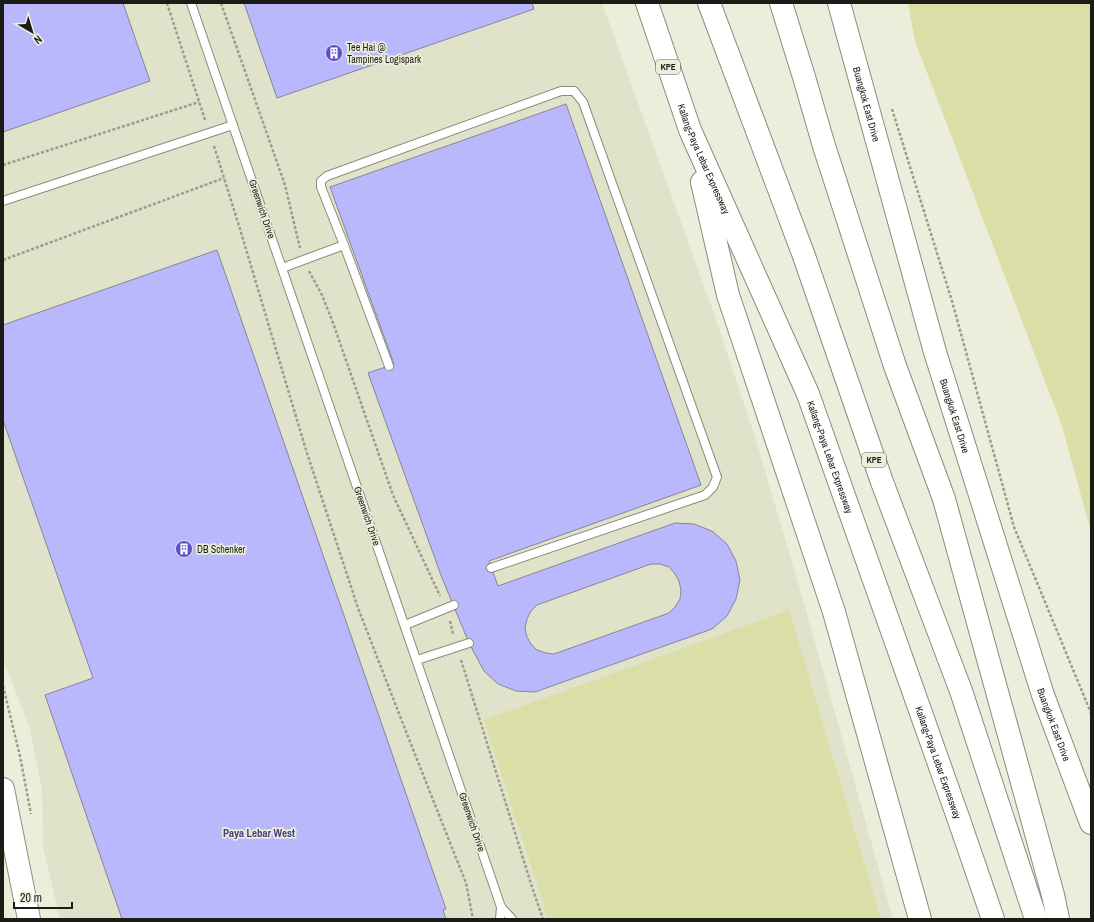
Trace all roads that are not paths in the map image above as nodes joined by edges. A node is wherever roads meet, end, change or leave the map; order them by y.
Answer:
1 (191, 3) edge
2 (647, 3) edge
3 (709, 3) edge
4 (781, 3) edge
5 (839, 3) edge
6 (233, 125) junction
7 (690, 130) junction
8 (3, 201) edge
9 (344, 245) junction
10 (282, 268) junction
11 (389, 366) dead end
12 (491, 568) dead end
13 (450, 607) road end
14 (405, 625) junction
15 (469, 643) dead end
16 (417, 660) junction
17 (3, 789) edge
18 (1091, 823) edge
19 (501, 907) junction
20 (29, 919) edge
21 (500, 919) edge
22 (512, 919) edge
23 (920, 919) edge
24 (993, 919) edge
25 (1036, 919) edge
26 (1058, 919) edge

1 - 6 lane, Greenwich Drive
2 - 7 main road, Kallang-Paya Lebar Expressway / KPE
3 - 25 main road, KPE
4 - 26 main road
5 - 18 main road, Buangkok East Drive
6 - 8 lane
6 - 10 lane, Greenwich Drive
7 - 23 main road
7 - 24 main road, Kallang-Paya Lebar Expressway / KPE
9 - 10 lane
9 - 11 lane
9 - 12 lane
10 - 14 lane, Greenwich Drive
13 - 14 lane
14 - 16 lane, Greenwich Drive
15 - 16 lane
16 - 19 lane, Greenwich Drive
17 - 20 main road
19 - 21 lane, Greenwich Drive
19 - 22 lane, Greenwich Drive

